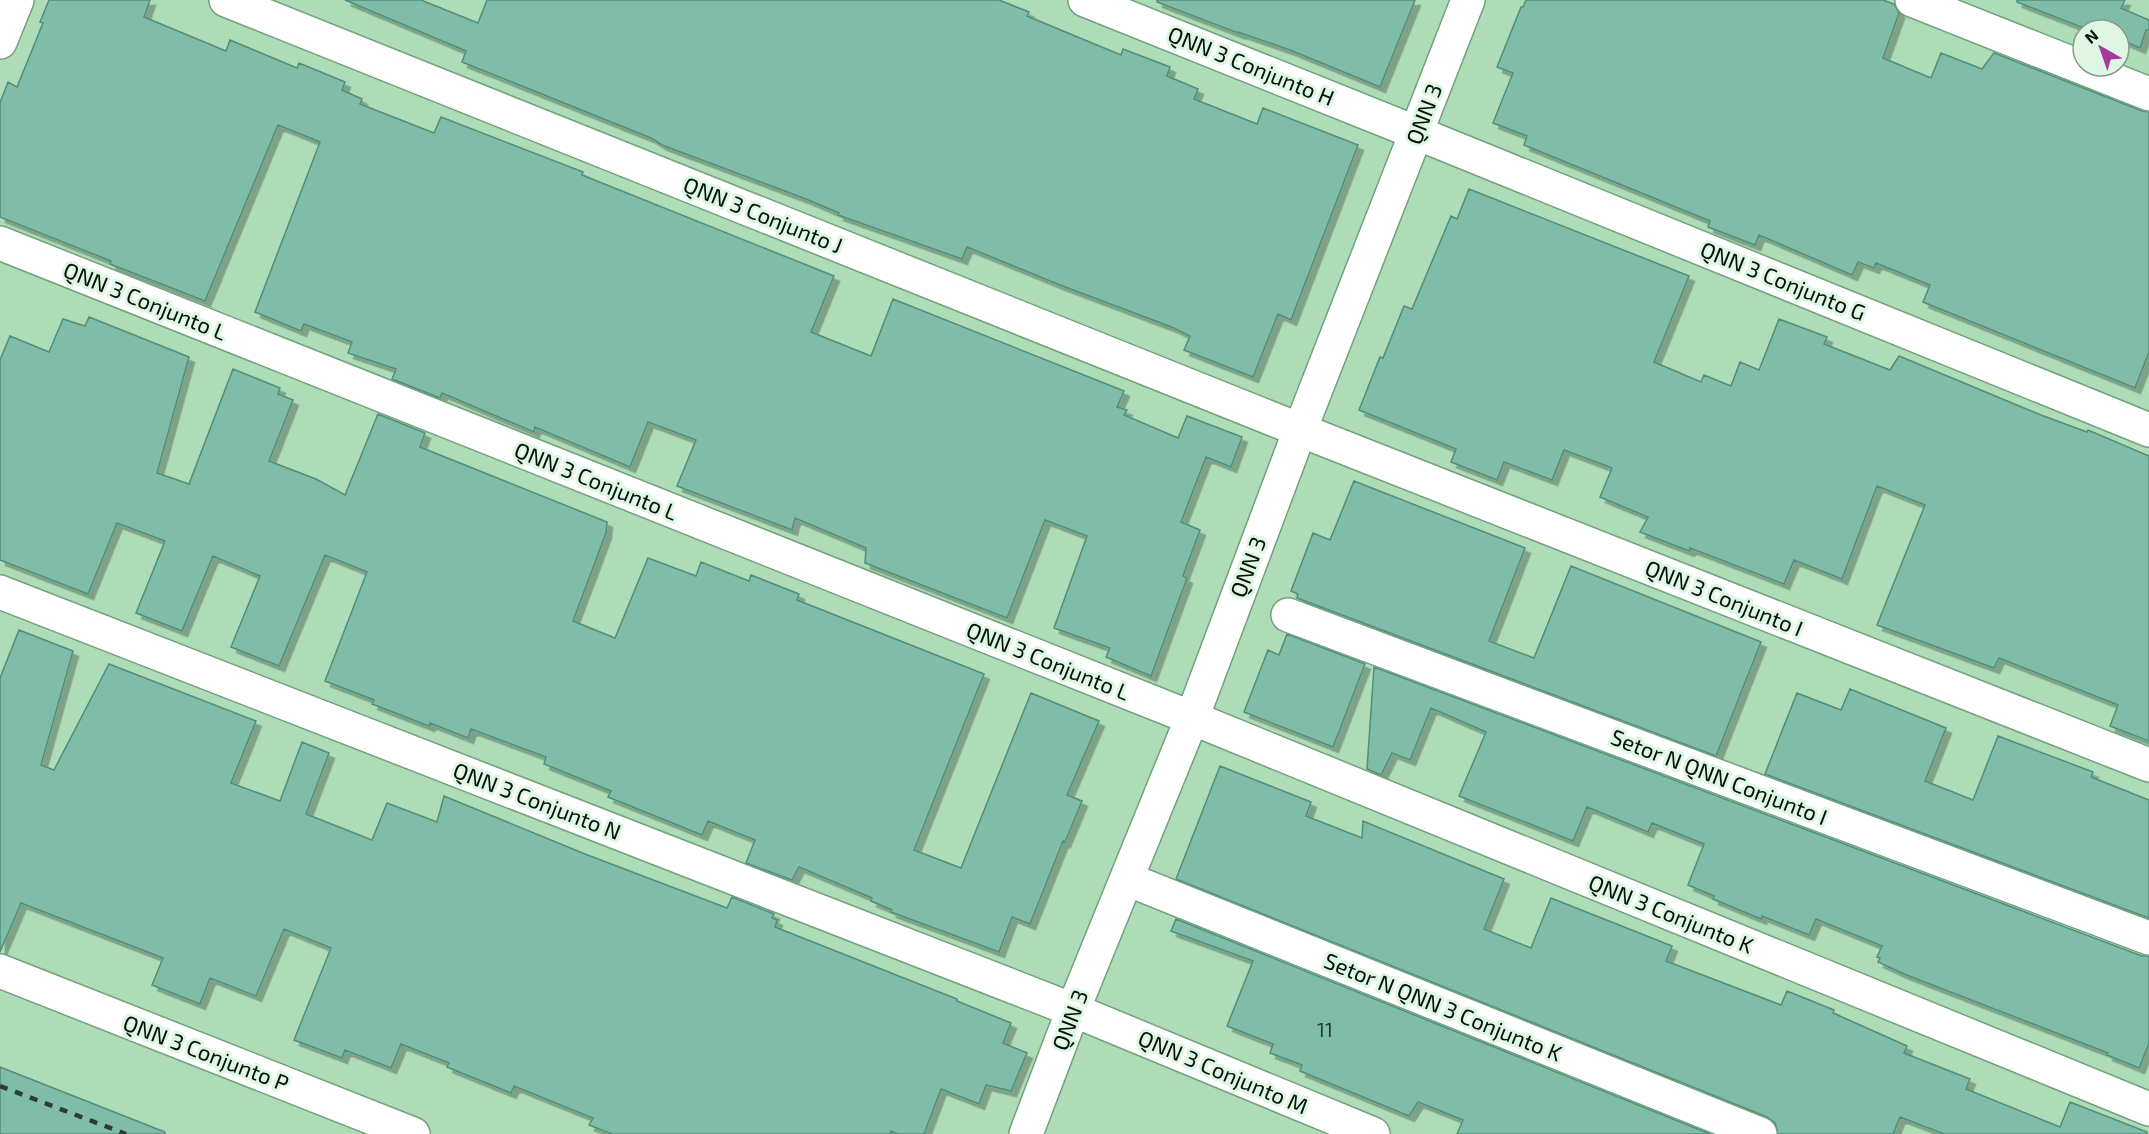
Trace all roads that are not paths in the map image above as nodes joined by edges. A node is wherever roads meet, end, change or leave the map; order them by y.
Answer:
1 (16, 0) edge
2 (226, 0) edge
3 (1085, 0) edge
4 (1468, 0) edge
5 (1912, 0) edge
6 (0, 42) edge
7 (2149, 94) edge
8 (1417, 133) junction
9 (0, 243) edge
10 (1300, 430) junction
11 (2149, 430) edge
12 (0, 592) edge
13 (1288, 615) dead end
14 (1192, 718) junction
15 (2149, 765) edge
16 (1126, 879) junction
17 (2149, 938) edge
18 (0, 971) edge
19 (1073, 1010) junction
20 (2149, 1109) edge
21 (413, 1134) edge
22 (1026, 1134) edge
23 (1373, 1134) edge
24 (1760, 1134) edge

1 - 6 street
2 - 10 street, QNN 3 Conjunto J
3 - 8 street, QNN 3 Conjunto H
4 - 8 street, QNN 3
5 - 7 street
8 - 10 street, QNN 3
8 - 11 street, QNN 3 Conjunto G
9 - 14 street, QNN 3 Conjunto L
10 - 14 street, QNN 3
10 - 15 street, QNN 3 Conjunto I
12 - 19 street, QNN 3 Conjunto N
13 - 17 street, Setor N QNN Conjunto I
14 - 16 street, QNN 3
14 - 20 street, QNN 3 Conjunto K
16 - 19 street, QNN 3
16 - 24 street, Setor N QNN 3 Conjunto K
18 - 21 street, QNN 3 Conjunto P
19 - 22 street, QNN 3
19 - 23 street, QNN 3 Conjunto M

